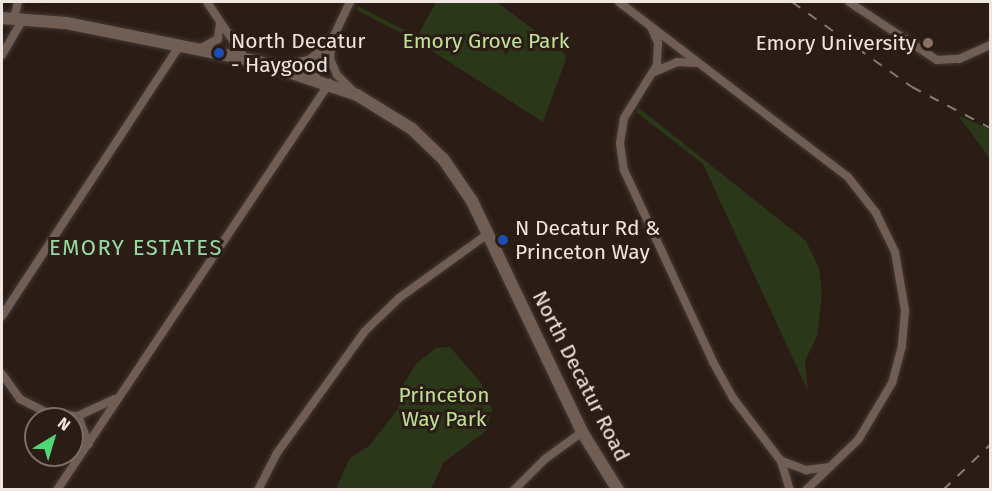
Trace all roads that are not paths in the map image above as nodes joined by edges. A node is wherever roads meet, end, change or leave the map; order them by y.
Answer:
1 (18, 2) edge
2 (207, 2) edge
3 (350, 2) edge
4 (619, 2) edge
5 (849, 2) edge
6 (13, 18) edge
7 (647, 22) junction
8 (220, 23) junction
9 (332, 40) junction
10 (180, 45) junction
11 (990, 45) edge
12 (199, 49) junction
13 (2, 55) edge
14 (244, 57) junction
15 (699, 64) junction
16 (279, 67) junction
17 (654, 72) junction
18 (314, 78) junction
19 (329, 83) junction
20 (357, 95) junction
21 (489, 233) junction
22 (2, 316) edge
23 (2, 374) edge
24 (119, 395) junction
25 (31, 407) edge
26 (84, 414) edge
27 (84, 431) edge
28 (582, 432) junction
29 (89, 444) junction
30 (781, 461) junction
31 (830, 467) junction
32 (57, 489) edge
33 (258, 489) edge
34 (514, 489) edge
35 (618, 489) edge
36 (790, 489) edge
37 (806, 489) edge

1 - 6 street
2 - 8 street
3 - 9 street
4 - 7 street
5 - 11 street
6 - 10 main road, North Decatur Road
6 - 13 street
7 - 15 street
7 - 17 street
8 - 12 street
8 - 14 street
9 - 16 street
9 - 18 street
9 - 20 street
10 - 12 main road, North Decatur Road
10 - 22 street
12 - 14 main road, North Decatur Road
14 - 16 main road, North Decatur Road
15 - 17 street
15 - 31 street
16 - 18 main road, North Decatur Road
17 - 30 street
18 - 19 main road, North Decatur Road
19 - 20 main road, North Decatur Road
19 - 24 street
20 - 21 main road, North Decatur Road
21 - 28 main road, North Decatur Road
21 - 33 street
23 - 25 street
24 - 26 street
24 - 29 street
27 - 29 street
28 - 34 street
28 - 35 main road, North Decatur Road
29 - 32 street
30 - 31 street
30 - 36 street
31 - 37 street

